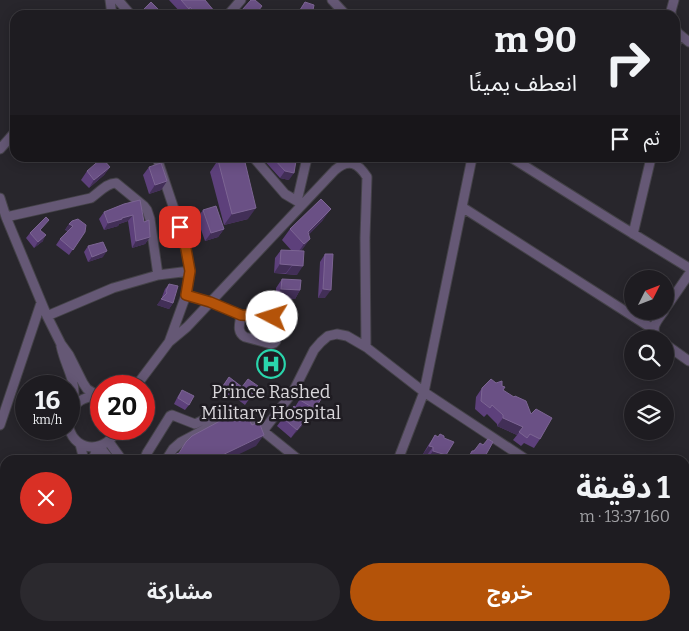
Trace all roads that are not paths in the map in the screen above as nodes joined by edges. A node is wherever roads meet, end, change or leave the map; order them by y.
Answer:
1 (118, 0) edge
2 (241, 0) edge
3 (332, 0) edge
4 (127, 10) edge
5 (232, 10) edge
6 (341, 10) edge
7 (10, 138) edge
8 (0, 149) edge
9 (158, 162) edge
10 (257, 162) edge
11 (306, 162) edge
12 (471, 162) edge
13 (518, 162) edge
14 (650, 162) edge
15 (0, 198) edge
16 (299, 203) junction
17 (462, 207) junction
18 (6, 217) junction
19 (633, 234) junction
20 (689, 268) edge
21 (190, 271) junction
22 (689, 274) edge
23 (158, 276) junction
24 (186, 295) junction
25 (674, 296) edge
26 (210, 302) junction
27 (41, 303) junction
28 (241, 315) junction
29 (47, 316) junction
30 (658, 320) edge
31 (653, 329) joint
32 (170, 342) junction
33 (61, 344) junction
34 (366, 348) junction
35 (674, 350) edge
36 (689, 361) edge
37 (70, 375) edge
38 (144, 375) edge
39 (90, 391) edge
40 (424, 392) junction
41 (238, 415) junction
42 (0, 426) edge
43 (262, 430) junction
44 (76, 440) edge
45 (110, 440) edge
46 (108, 442) junction
47 (80, 444) junction
48 (98, 447) junction
49 (83, 455) edge
50 (95, 455) edge
51 (105, 455) edge
52 (118, 455) edge
53 (146, 455) edge
54 (169, 455) edge
55 (292, 455) edge
56 (400, 455) edge
57 (519, 455) edge

1 - 4 street
2 - 5 street
3 - 6 street
7 - 8 street
9 - 21 street
10 - 16 street
11 - 16 street
12 - 17 street
13 - 19 street
14 - 19 street
15 - 18 street
16 - 26 street
16 - 34 street
17 - 31 street
17 - 40 street
18 - 23 street
18 - 27 street
19 - 20 street
21 - 23 street
21 - 24 street
22 - 25 street
23 - 29 street
24 - 26 street
24 - 32 street
26 - 28 street
26 - 32 street
27 - 29 street
27 - 42 street
28 - 28 street
29 - 33 street
30 - 31 street
32 - 38 street
33 - 37 street
33 - 39 street
34 - 40 street
34 - 43 street
35 - 36 street
40 - 56 street
40 - 57 street
41 - 43 street
41 - 53 street
41 - 54 street
43 - 55 street
44 - 47 street
45 - 46 street
46 - 48 street
46 - 52 street
47 - 48 street
47 - 49 street
48 - 50 street
48 - 51 street

